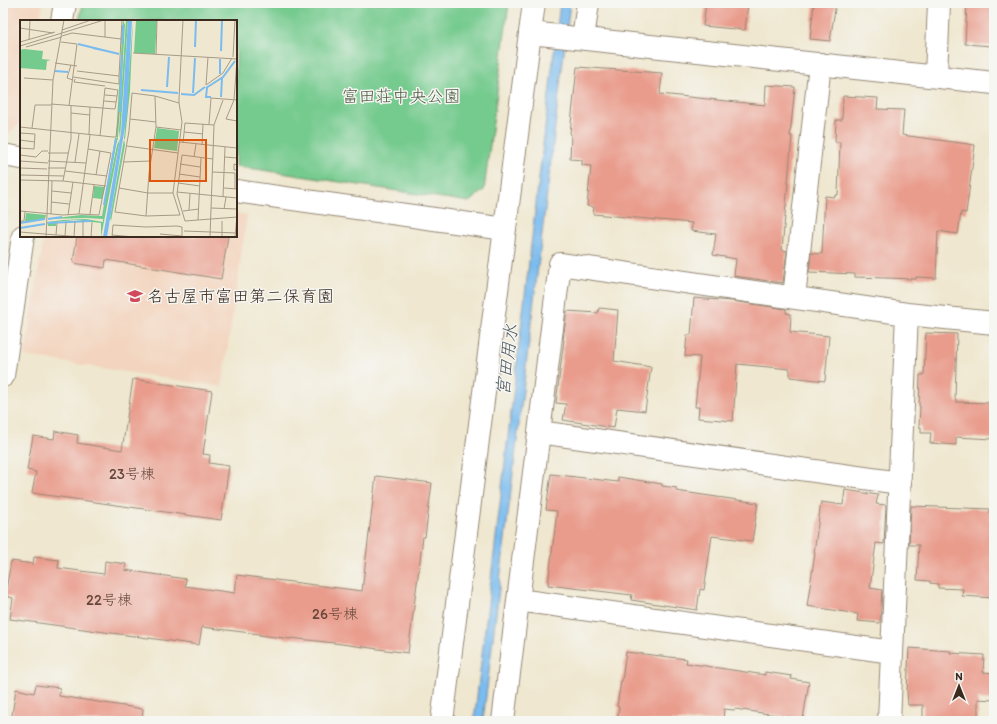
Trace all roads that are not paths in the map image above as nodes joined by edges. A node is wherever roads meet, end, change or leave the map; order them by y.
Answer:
1 (65, 3) edge
2 (534, 3) edge
3 (588, 3) edge
4 (939, 3) edge
5 (62, 20) edge
6 (530, 33) junction
7 (569, 37) junction
8 (820, 64) junction
9 (936, 76) junction
10 (994, 83) edge
11 (3, 155) edge
12 (20, 158) edge
13 (237, 191) edge
14 (505, 228) junction
15 (23, 237) edge
16 (794, 297) junction
17 (907, 314) junction
18 (994, 323) edge
19 (3, 373) edge
20 (539, 432) junction
21 (900, 483) junction
22 (518, 600) junction
23 (892, 652) junction
24 (442, 721) edge
25 (503, 721) edge
26 (889, 721) edge

1 - 5 street
2 - 6 street
3 - 7 street
4 - 9 street
6 - 7 street
6 - 14 street
7 - 8 street
8 - 9 street
8 - 16 street
9 - 10 street
11 - 12 street
13 - 14 street
14 - 24 street
15 - 19 street
16 - 17 street
16 - 20 street
17 - 18 street
17 - 21 street
20 - 21 street
20 - 22 street
21 - 23 street
22 - 23 street
22 - 25 street
23 - 26 street

